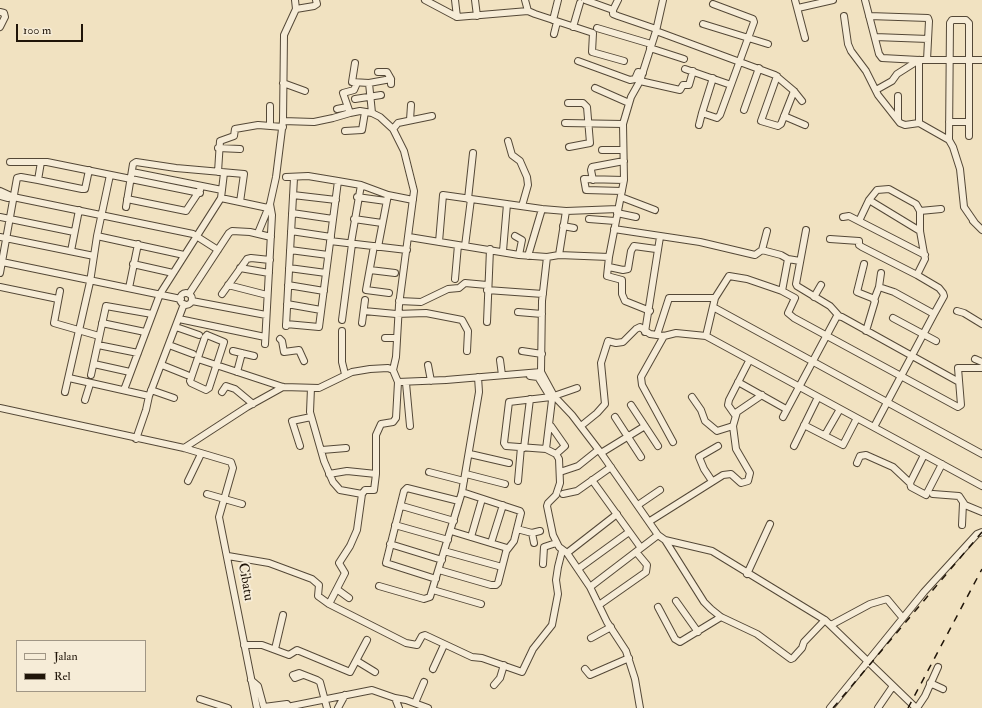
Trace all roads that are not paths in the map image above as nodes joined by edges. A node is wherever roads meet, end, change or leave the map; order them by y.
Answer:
1 (295, 0) edge
2 (316, 0) edge
3 (425, 0) edge
4 (455, 0) edge
5 (475, 0) edge
6 (525, 0) edge
7 (558, 0) edge
8 (618, 0) edge
9 (663, 0) edge
10 (796, 0) edge
11 (833, 0) edge
12 (865, 0) edge
13 (582, 1) edge
14 (817, 2) edge
15 (433, 3) edge
16 (713, 4) dead end
17 (798, 8) junction
18 (296, 9) junction
19 (528, 10) junction
20 (613, 10) junction
21 (0, 12) edge
22 (477, 16) junction
23 (844, 16) dead end
24 (869, 16) junction
25 (457, 17) junction
26 (555, 21) junction
27 (703, 24) dead end
28 (0, 27) edge
29 (573, 27) junction
30 (597, 28) dead end
31 (656, 30) junction
32 (554, 34) dead end
33 (875, 37) junction
34 (748, 38) junction
35 (805, 38) dead end
36 (928, 39) junction
37 (768, 44) dead end
38 (651, 46) junction
39 (684, 59) dead end
40 (919, 60) junction
41 (927, 60) junction
42 (949, 60) junction
43 (969, 60) junction
44 (982, 60) edge
45 (578, 61) dead end
46 (624, 61) dead end
47 (741, 61) junction
48 (355, 63) dead end
49 (759, 68) junction
50 (685, 69) dead end
51 (693, 71) junction
52 (378, 72) dead end
53 (643, 73) junction
54 (777, 76) junction
55 (713, 78) junction
56 (640, 81) junction
57 (283, 83) junction
58 (357, 83) junction
59 (369, 83) junction
60 (731, 85) junction
61 (595, 88) dead end
62 (876, 90) junction
63 (305, 91) dead end
64 (794, 91) junction
65 (381, 96) dead end
66 (898, 96) dead end
67 (370, 97) junction
68 (355, 99) dead end
69 (802, 101) dead end
70 (568, 103) dead end
71 (629, 103) junction
72 (411, 105) dead end
73 (270, 106) dead end
74 (337, 109) dead end
75 (349, 110) junction
76 (744, 110) dead end
77 (368, 113) junction
78 (702, 113) junction
79 (432, 116) dead end
80 (784, 116) junction
81 (410, 120) junction
82 (898, 120) junction
83 (948, 122) junction
84 (969, 122) junction
85 (565, 123) dead end
86 (587, 123) junction
87 (919, 123) junction
88 (283, 124) junction
89 (623, 124) junction
90 (699, 124) dead end
91 (805, 125) dead end
92 (270, 126) junction
93 (393, 129) junction
94 (345, 131) dead end
95 (969, 136) dead end
96 (950, 140) junction
97 (508, 141) dead end
98 (569, 147) dead end
99 (218, 148) junction
100 (240, 149) dead end
101 (602, 150) dead end
102 (623, 150) junction
103 (472, 153) dead end
104 (624, 161) junction
105 (10, 162) dead end
106 (41, 162) junction
107 (89, 170) junction
108 (221, 173) junction
109 (110, 175) junction
110 (131, 177) junction
111 (286, 177) dead end
112 (294, 178) junction
113 (38, 180) junction
114 (593, 180) junction
115 (624, 180) junction
116 (338, 181) junction
117 (361, 185) junction
118 (201, 190) junction
119 (222, 190) junction
120 (0, 191) edge
121 (622, 194) junction
122 (293, 195) junction
123 (0, 196) edge
124 (13, 197) junction
125 (357, 197) junction
126 (221, 198) junction
127 (387, 198) junction
128 (127, 199) junction
129 (469, 199) junction
130 (336, 200) junction
131 (413, 200) junction
132 (869, 200) junction
133 (240, 202) junction
134 (507, 204) junction
135 (126, 206) dead end
136 (269, 206) junction
137 (522, 206) junction
138 (959, 207) dead end
139 (542, 209) junction
140 (941, 209) dead end
141 (79, 210) junction
142 (655, 210) dead end
143 (566, 211) junction
144 (617, 211) junction
145 (920, 211) junction
146 (292, 213) junction
147 (101, 215) junction
148 (0, 217) edge
149 (636, 217) dead end
150 (843, 217) dead end
151 (9, 218) junction
152 (589, 218) dead end
153 (333, 219) junction
154 (354, 219) junction
155 (615, 221) junction
156 (859, 221) junction
157 (382, 223) junction
158 (975, 223) junction
159 (564, 226) junction
160 (574, 228) dead end
161 (614, 229) junction
162 (806, 230) dead end
163 (920, 230) junction
164 (982, 230) edge
165 (291, 231) junction
166 (767, 231) dead end
167 (74, 232) junction
168 (258, 233) junction
169 (196, 235) junction
170 (97, 236) junction
171 (515, 236) dead end
172 (271, 237) junction
173 (409, 237) junction
174 (660, 237) junction
175 (3, 238) edge
176 (331, 239) junction
177 (830, 239) dead end
178 (439, 242) junction
179 (351, 243) junction
180 (138, 244) junction
181 (458, 245) junction
182 (465, 246) junction
183 (376, 247) junction
184 (656, 249) dead end
185 (218, 250) junction
186 (290, 250) junction
187 (407, 250) junction
188 (490, 250) junction
189 (762, 250) junction
190 (71, 251) junction
191 (503, 251) junction
192 (184, 255) junction
193 (328, 255) junction
194 (519, 255) junction
195 (559, 255) junction
196 (925, 255) junction
197 (94, 256) junction
198 (528, 256) junction
199 (547, 257) junction
200 (609, 257) junction
201 (788, 259) junction
202 (270, 260) junction
203 (800, 261) junction
204 (2, 262) junction
205 (134, 264) junction
206 (864, 264) dead end
207 (609, 267) junction
208 (240, 268) junction
209 (289, 268) junction
210 (370, 270) junction
211 (269, 272) junction
212 (0, 273) edge
213 (172, 273) junction
214 (326, 273) junction
215 (395, 273) dead end
216 (881, 273) dead end
217 (917, 275) junction
218 (455, 279) dead end
219 (90, 280) junction
220 (228, 285) junction
221 (288, 285) junction
222 (821, 285) dead end
223 (0, 287) edge
224 (487, 287) junction
225 (879, 287) junction
226 (129, 288) junction
227 (60, 291) dead end
228 (324, 291) junction
229 (782, 291) junction
230 (389, 293) dead end
231 (160, 294) junction
232 (189, 294) junction
233 (222, 294) dead end
234 (543, 294) junction
235 (268, 295) junction
236 (814, 297) junction
237 (715, 298) junction
238 (58, 299) junction
239 (365, 300) dead end
240 (874, 300) junction
241 (192, 301) junction
242 (399, 301) junction
243 (182, 302) junction
244 (287, 304) junction
245 (713, 307) junction
246 (321, 310) junction
247 (364, 310) junction
248 (650, 311) junction
249 (518, 312) dead end
250 (957, 312) dead end
251 (152, 314) junction
252 (398, 314) junction
253 (542, 314) junction
254 (934, 314) junction
255 (266, 315) junction
256 (840, 316) junction
257 (893, 318) dead end
258 (179, 319) junction
259 (342, 320) dead end
260 (487, 322) dead end
261 (102, 323) junction
262 (362, 323) dead end
263 (982, 324) edge
264 (176, 327) junction
265 (79, 331) junction
266 (342, 331) dead end
267 (866, 331) junction
268 (145, 332) junction
269 (645, 332) junction
270 (826, 334) junction
271 (199, 335) dead end
272 (661, 335) junction
273 (923, 335) junction
274 (99, 336) junction
275 (706, 336) junction
276 (265, 337) junction
277 (385, 338) dead end
278 (397, 338) junction
279 (280, 339) dead end
280 (936, 341) dead end
281 (265, 344) dead end
282 (98, 345) junction
283 (169, 345) junction
284 (233, 351) dead end
285 (468, 351) dead end
286 (522, 351) dead end
287 (138, 353) junction
288 (242, 353) junction
289 (542, 354) junction
290 (912, 355) junction
291 (254, 356) dead end
292 (196, 357) junction
293 (975, 359) dead end
294 (500, 360) dead end
295 (304, 361) dead end
296 (749, 361) junction
297 (812, 361) junction
298 (982, 362) edge
299 (94, 364) junction
300 (162, 365) junction
301 (428, 365) dead end
302 (216, 366) junction
303 (982, 368) edge
304 (393, 370) junction
305 (130, 372) junction
306 (237, 372) junction
307 (541, 372) junction
308 (345, 374) junction
309 (91, 375) dead end
310 (187, 375) dead end
311 (502, 375) junction
312 (902, 375) junction
313 (68, 378) junction
314 (493, 379) dead end
315 (478, 380) junction
316 (431, 381) junction
317 (398, 382) junction
318 (738, 382) junction
319 (959, 382) junction
320 (406, 383) junction
321 (90, 384) junction
322 (799, 385) junction
323 (283, 387) junction
324 (311, 388) junction
325 (577, 388) dead end
326 (124, 390) junction
327 (65, 392) dead end
328 (222, 392) dead end
329 (150, 393) junction
330 (762, 395) junction
331 (552, 396) junction
332 (818, 396) junction
333 (692, 397) dead end
334 (174, 398) dead end
335 (530, 399) junction
336 (85, 400) dead end
337 (887, 401) junction
338 (253, 404) junction
339 (631, 405) dead end
340 (0, 408) edge
341 (786, 409) junction
342 (840, 409) junction
343 (735, 415) junction
344 (311, 417) junction
345 (614, 417) dead end
346 (783, 417) dead end
347 (857, 418) junction
348 (549, 425) junction
349 (804, 425) junction
350 (410, 426) dead end
351 (581, 426) junction
352 (645, 426) junction
353 (733, 426) junction
354 (874, 427) junction
355 (825, 435) junction
356 (134, 438) junction
357 (628, 438) junction
358 (673, 442) dead end
359 (300, 446) dead end
360 (658, 446) dead end
361 (718, 446) dead end
362 (794, 446) dead end
363 (523, 447) junction
364 (184, 448) junction
365 (346, 448) dead end
366 (546, 449) junction
367 (322, 450) junction
368 (600, 452) junction
369 (201, 454) junction
370 (470, 454) junction
371 (556, 454) junction
372 (982, 454) edge
373 (924, 455) junction
374 (641, 457) dead end
375 (509, 463) dead end
376 (857, 464) dead end
377 (942, 464) junction
378 (611, 467) junction
379 (429, 472) dead end
380 (560, 472) junction
381 (329, 474) junction
382 (376, 474) junction
383 (466, 474) junction
384 (592, 480) junction
385 (188, 481) dead end
386 (464, 481) junction
387 (518, 481) dead end
388 (712, 481) junction
389 (910, 483) junction
390 (505, 484) dead end
391 (982, 486) edge
392 (660, 490) dead end
393 (462, 492) junction
394 (207, 494) dead end
395 (362, 494) junction
396 (563, 494) dead end
397 (933, 494) dead end
398 (223, 499) junction
399 (482, 499) junction
400 (459, 501) junction
401 (963, 503) junction
402 (242, 504) dead end
403 (503, 505) junction
404 (638, 505) junction
405 (402, 506) junction
406 (982, 512) edge
407 (617, 514) junction
408 (454, 521) junction
409 (650, 522) junction
410 (770, 524) dead end
411 (395, 525) junction
412 (962, 525) dead end
413 (517, 529) junction
414 (451, 531) junction
415 (540, 531) dead end
416 (629, 532) junction
417 (982, 532) edge
418 (532, 533) junction
419 (658, 535) junction
420 (471, 537) junction
421 (448, 540) junction
422 (664, 540) junction
423 (556, 542) junction
424 (491, 543) junction
425 (534, 543) dead end
426 (390, 544) junction
427 (507, 550) junction
428 (639, 550) junction
429 (444, 551) junction
430 (565, 552) junction
431 (228, 556) junction
432 (442, 560) junction
433 (543, 564) dead end
434 (502, 567) junction
435 (578, 569) junction
436 (439, 570) junction
437 (747, 574) junction
438 (436, 579) junction
439 (379, 586) dead end
440 (590, 587) junction
441 (338, 590) junction
442 (433, 590) junction
443 (349, 598) dead end
444 (676, 601) dead end
445 (329, 604) junction
446 (481, 604) dead end
447 (599, 605) junction
448 (658, 607) dead end
449 (283, 614) dead end
450 (721, 617) junction
451 (902, 618) junction
452 (826, 620) junction
453 (831, 625) junction
454 (611, 627) junction
455 (698, 632) junction
456 (591, 638) dead end
457 (368, 640) dead end
458 (244, 645) junction
459 (444, 645) junction
460 (275, 649) junction
461 (629, 658) junction
462 (357, 661) junction
463 (867, 661) junction
464 (504, 665) junction
465 (938, 667) dead end
466 (434, 669) dead end
467 (584, 669) dead end
468 (375, 672) dead end
469 (303, 675) dead end
470 (424, 682) dead end
471 (930, 683) junction
472 (494, 685) dead end
473 (893, 686) junction
474 (943, 689) dead end
475 (345, 695) junction
476 (395, 698) junction
477 (200, 699) dead end
478 (326, 699) junction
479 (415, 703) junction
480 (212, 707) edge
481 (425, 707) edge
482 (228, 708) edge
483 (261, 708) edge
484 (282, 708) edge
485 (327, 708) edge
486 (338, 708) edge
487 (399, 708) edge
488 (640, 708) edge
489 (830, 708) edge
490 (878, 708) edge
491 (916, 708) edge

1 - 18 street
2 - 18 street
3 - 15 street
4 - 25 street
5 - 22 street
6 - 19 street
7 - 26 street
8 - 20 street
9 - 31 street
10 - 17 street
11 - 14 street
12 - 24 street
13 - 20 street
13 - 29 street
14 - 17 street
15 - 25 street
16 - 34 street
17 - 35 street
18 - 57 street
19 - 22 street
19 - 26 street
20 - 31 street
21 - 28 street
22 - 25 street
23 - 62 street
24 - 33 street
24 - 36 street
26 - 29 street
26 - 32 street
27 - 34 street
29 - 46 street
30 - 38 street
31 - 38 street
31 - 47 street
33 - 36 street
33 - 40 street
34 - 37 street
34 - 47 street
36 - 41 street
38 - 39 street
38 - 53 street
40 - 41 street
40 - 62 street
40 - 87 street
41 - 42 street
42 - 43 street
42 - 43 street
42 - 83 street
43 - 44 street
43 - 84 street
45 - 53 street
47 - 49 street
47 - 60 street
48 - 58 street
49 - 54 street
49 - 76 street
50 - 51 street
51 - 55 street
51 - 56 street
52 - 59 street
53 - 56 street
54 - 64 street
54 - 80 street
55 - 60 street
55 - 78 street
56 - 71 street
57 - 63 street
57 - 88 street
58 - 59 street
58 - 75 street
59 - 67 street
60 - 78 street
61 - 71 street
62 - 82 street
64 - 69 street
64 - 80 street
65 - 67 street
66 - 82 street
67 - 68 street
67 - 77 street
70 - 86 street
71 - 89 street
72 - 81 street
73 - 92 street
74 - 75 street
75 - 77 street
75 - 88 street
77 - 93 street
77 - 94 street
78 - 90 street
79 - 81 street
80 - 91 street
81 - 93 street
82 - 87 street
83 - 84 street
83 - 96 street
84 - 95 street
85 - 86 street
86 - 89 street
86 - 98 street
87 - 96 street
88 - 92 street
88 - 136 street
89 - 102 street
92 - 99 street
93 - 131 street
96 - 158 street
97 - 137 street
99 - 100 street
99 - 108 street
101 - 102 street
102 - 104 street
103 - 129 street
104 - 114 street
104 - 115 street
105 - 106 street
106 - 107 street
106 - 113 street
107 - 109 street
107 - 113 street
108 - 110 street
108 - 119 street
108 - 133 street
109 - 110 street
109 - 147 street
110 - 118 street
110 - 118 street
110 - 128 street
111 - 112 street
112 - 116 street
112 - 122 street
113 - 124 street
114 - 115 street
114 - 121 street
115 - 121 street
116 - 117 street
116 - 130 street
117 - 125 street
117 - 127 street
118 - 119 street
118 - 128 street
119 - 126 street
120 - 124 street
121 - 142 street
121 - 144 street
122 - 130 street
122 - 146 street
123 - 124 street
124 - 141 street
124 - 151 street
125 - 127 street
125 - 154 street
126 - 133 street
126 - 169 street
127 - 131 street
127 - 157 street
128 - 135 street
129 - 134 street
129 - 178 street
129 - 182 street
130 - 153 street
131 - 173 street
132 - 145 street
132 - 156 street
132 - 163 street
133 - 136 street
134 - 137 street
134 - 191 street
136 - 168 street
136 - 172 street
137 - 139 street
138 - 158 street
139 - 143 street
139 - 198 street
140 - 145 street
141 - 147 street
141 - 167 street
143 - 144 street
143 - 159 street
144 - 149 street
144 - 155 street
145 - 163 street
146 - 153 street
146 - 165 street
147 - 169 street
147 - 170 street
148 - 151 street
150 - 156 street
151 - 167 street
151 - 175 street
152 - 155 street
153 - 176 street
154 - 157 street
154 - 179 street
155 - 161 street
156 - 196 street
157 - 183 street
158 - 164 street
159 - 160 street
159 - 195 street
161 - 174 street
161 - 200 street
162 - 203 street
163 - 196 street
165 - 176 street
165 - 186 street
166 - 189 street
167 - 190 street
168 - 172 street
168 - 185 street
169 - 185 street
169 - 192 street
170 - 180 street
170 - 197 street
171 - 194 street
172 - 202 street
173 - 178 street
173 - 187 street
174 - 189 street
174 - 248 street
175 - 190 street
175 - 204 street
176 - 179 street
176 - 193 street
177 - 217 street
178 - 181 street
179 - 183 street
179 - 259 street
180 - 192 street
180 - 205 street
181 - 182 street
181 - 218 street
182 - 188 street
183 - 187 street
183 - 210 street
184 - 207 street
185 - 232 street
186 - 193 street
186 - 209 street
187 - 242 street
188 - 191 street
188 - 224 street
189 - 201 street
190 - 197 street
191 - 194 street
192 - 213 street
193 - 214 street
194 - 198 street
195 - 199 street
195 - 200 street
196 - 217 street
197 - 219 street
198 - 199 street
199 - 234 street
200 - 207 street
201 - 203 street
201 - 229 street
202 - 208 street
202 - 211 street
203 - 236 street
204 - 212 street
204 - 219 street
205 - 213 street
205 - 226 street
206 - 240 street
207 - 248 street
208 - 211 street
208 - 220 street
209 - 214 street
209 - 221 street
210 - 215 street
210 - 230 street
211 - 235 street
213 - 231 street
214 - 228 street
216 - 225 street
217 - 254 street
219 - 226 street
219 - 265 street
220 - 233 street
220 - 235 street
221 - 228 street
221 - 244 street
222 - 236 street
223 - 238 street
224 - 234 street
224 - 242 street
224 - 260 street
225 - 240 street
225 - 254 street
226 - 231 street
227 - 238 street
228 - 246 street
229 - 237 street
229 - 270 street
231 - 243 street
231 - 251 street
232 - 241 street
232 - 243 street
234 - 253 street
235 - 255 street
236 - 256 street
237 - 245 street
237 - 272 street
238 - 265 street
239 - 247 street
240 - 267 street
241 - 243 street
241 - 255 street
242 - 252 street
243 - 258 street
244 - 246 street
244 - 246 street
245 - 275 street
245 - 297 street
247 - 252 street
247 - 262 street
248 - 269 street
249 - 253 street
250 - 263 street
251 - 261 street
251 - 268 street
252 - 278 street
252 - 285 street
253 - 289 street
254 - 273 street
255 - 276 street
256 - 267 street
256 - 270 street
257 - 273 street
258 - 264 street
258 - 276 street
261 - 268 street
261 - 274 street
264 - 271 street
264 - 283 street
265 - 274 street
265 - 313 street
266 - 308 street
267 - 290 street
268 - 287 street
269 - 272 street
269 - 351 street
270 - 297 street
270 - 312 street
272 - 275 street
272 - 358 street
273 - 280 street
273 - 290 street
274 - 282 street
275 - 296 street
276 - 281 street
277 - 278 street
278 - 304 street
279 - 295 street
282 - 287 street
282 - 299 street
283 - 292 street
283 - 300 street
284 - 288 street
286 - 289 street
287 - 305 street
288 - 291 street
288 - 306 street
289 - 307 street
290 - 312 street
290 - 319 street
292 - 302 street
292 - 302 street
292 - 302 street
293 - 298 street
294 - 311 street
296 - 318 street
296 - 322 street
297 - 322 street
297 - 337 street
299 - 305 street
299 - 309 street
300 - 310 street
300 - 329 street
301 - 316 street
302 - 306 street
303 - 319 street
304 - 308 street
304 - 317 street
305 - 326 street
306 - 323 street
307 - 311 street
307 - 331 street
308 - 324 street
311 - 315 street
312 - 319 street
312 - 337 street
313 - 321 street
313 - 327 street
314 - 331 street
315 - 316 street
315 - 370 street
316 - 320 street
317 - 320 street
317 - 382 street
318 - 330 street
318 - 343 street
320 - 350 street
321 - 326 street
321 - 336 street
322 - 332 street
322 - 341 street
323 - 324 street
323 - 338 street
324 - 344 street
325 - 331 street
326 - 329 street
328 - 338 street
329 - 334 street
329 - 356 street
330 - 341 street
330 - 343 street
331 - 335 street
331 - 348 street
331 - 351 street
332 - 342 street
332 - 349 street
333 - 353 street
335 - 363 street
335 - 363 street
337 - 354 street
337 - 372 street
338 - 364 street
339 - 352 street
340 - 356 street
341 - 346 street
342 - 347 street
342 - 355 street
343 - 353 street
344 - 359 street
344 - 367 street
345 - 357 street
347 - 354 street
347 - 355 street
348 - 366 street
348 - 371 street
349 - 355 street
349 - 362 street
351 - 368 street
352 - 357 street
352 - 360 street
353 - 388 street
354 - 373 street
356 - 364 street
357 - 368 street
357 - 374 street
361 - 388 street
363 - 366 street
363 - 387 street
364 - 369 street
365 - 367 street
366 - 371 street
367 - 381 street
368 - 378 street
368 - 380 street
369 - 385 street
369 - 398 street, Cibatu
370 - 375 street
370 - 383 street
371 - 380 street
373 - 377 street
373 - 389 street
376 - 389 street
377 - 389 street
377 - 391 street
378 - 384 street
378 - 404 street
379 - 386 street
380 - 423 street
381 - 382 street
381 - 395 street
382 - 395 street
383 - 386 street
383 - 390 street
384 - 396 street
384 - 407 street
386 - 393 street
388 - 409 street
392 - 404 street
393 - 399 street
393 - 400 street
394 - 398 street
395 - 441 street
397 - 401 street
398 - 402 street
398 - 431 street, Cibatu
399 - 403 street
399 - 420 street
400 - 405 street
400 - 408 street
401 - 406 street
401 - 412 street
403 - 413 street
403 - 424 street
404 - 409 street
405 - 408 street
405 - 411 street
407 - 416 street
407 - 430 street
408 - 414 street
409 - 419 street
410 - 437 street
411 - 421 street
411 - 426 street
413 - 418 street
413 - 427 street
414 - 420 street
414 - 421 street
415 - 418 street
416 - 428 street
416 - 435 street
417 - 451 street
418 - 425 street
419 - 422 street
419 - 428 street
420 - 424 street
421 - 429 street
422 - 437 street
422 - 450 street
423 - 430 street
423 - 433 street
424 - 427 street
426 - 432 street
426 - 438 street
427 - 434 street
428 - 440 street
428 - 447 street
429 - 432 street
429 - 434 street
430 - 435 street
430 - 464 street
431 - 445 street
431 - 458 street, Cibatu
432 - 436 street
434 - 436 street
435 - 440 street
436 - 438 street
437 - 452 street
438 - 442 street
439 - 442 street
440 - 447 street
441 - 443 street
441 - 445 street
442 - 446 street
444 - 455 street
445 - 459 street
447 - 454 street
448 - 455 street
449 - 460 street
450 - 452 street
450 - 455 street
451 - 453 street
451 - 463 street
452 - 453 street
453 - 463 street
454 - 456 street
454 - 461 street
457 - 462 street
458 - 460 street
458 - 483 street, Cibatu
459 - 464 street
459 - 466 street
460 - 462 street
461 - 467 street
461 - 488 street
462 - 468 street
463 - 473 street
463 - 489 street
464 - 472 street
465 - 471 street
469 - 478 street
470 - 479 street
471 - 474 street
471 - 491 street
473 - 490 street
473 - 491 street
475 - 476 street
475 - 478 street
475 - 486 street
476 - 479 street
476 - 487 street
477 - 480 street
478 - 483 street
478 - 484 street
478 - 485 street
479 - 481 street
480 - 482 street

